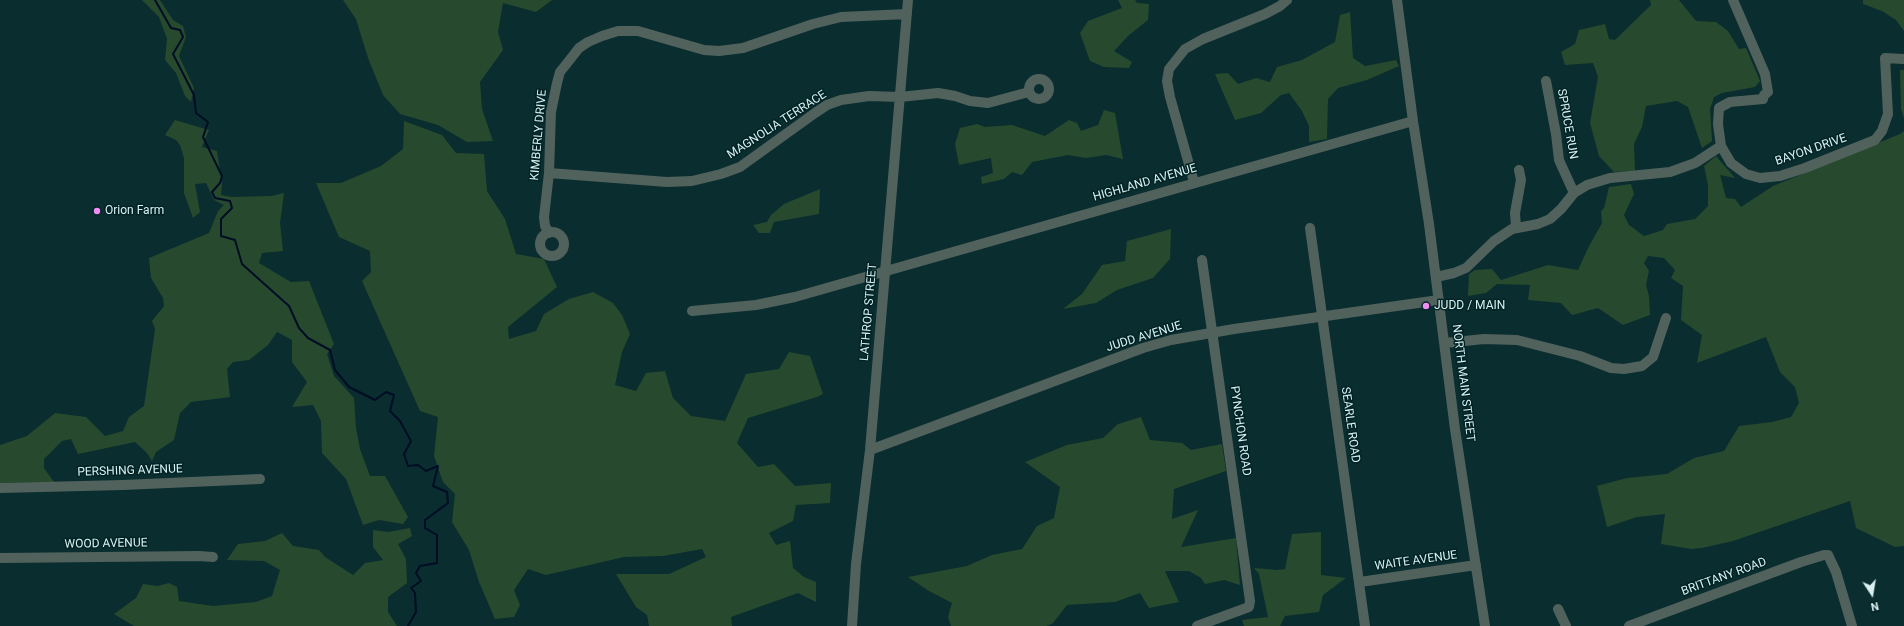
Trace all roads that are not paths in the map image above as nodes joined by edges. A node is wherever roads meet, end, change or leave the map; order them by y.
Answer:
1 (908, 0) edge
2 (1287, 0) edge
3 (1397, 0) edge
4 (1733, 0) edge
5 (907, 14) junction
6 (1904, 59) edge
7 (1546, 81) dead end
8 (1029, 92) dead end
9 (900, 96) junction
10 (1413, 121) junction
11 (1721, 146) junction
12 (1519, 170) dead end
13 (549, 174) junction
14 (1194, 182) junction
15 (1574, 194) junction
16 (1516, 227) junction
17 (1310, 228) dead end
18 (549, 233) dead end
19 (1202, 260) dead end
20 (886, 271) junction
21 (1436, 277) junction
22 (1440, 300) junction
23 (692, 310) dead end
24 (1322, 317) junction
25 (1666, 318) dead end
26 (1212, 332) junction
27 (1445, 342) junction
28 (870, 450) junction
29 (260, 479) dead end
30 (0, 488) edge
31 (213, 557) dead end
32 (0, 558) edge
33 (1476, 566) junction
34 (1360, 582) junction
35 (1558, 609) dead end
36 (852, 626) edge
37 (1197, 626) edge
38 (1365, 626) edge
39 (1484, 626) edge
40 (1566, 626) edge
41 (1629, 626) edge
42 (1852, 626) edge

1 - 5 street, LATHROP STREET
2 - 14 street
3 - 10 street, NORTH MAIN STREET
4 - 11 street, BAYON DRIVE
5 - 9 street, LATHROP STREET
5 - 13 street, KIMBERLY DRIVE
6 - 11 street, BAYON DRIVE
7 - 15 street, SPRUCE RUN
8 - 9 street, MAGNOLIA TERRACE
9 - 13 street, MAGNOLIA TERRACE
9 - 20 street, LATHROP STREET
10 - 14 street, HIGHLAND AVENUE
10 - 21 street, NORTH MAIN STREET
11 - 15 street
12 - 16 street
13 - 18 street, KIMBERLY DRIVE
14 - 20 street, HIGHLAND AVENUE
15 - 16 street
16 - 21 street
17 - 24 street, SEARLE ROAD
19 - 26 street, PYNCHON ROAD
20 - 23 street, HIGHLAND AVENUE
20 - 28 street, LATHROP STREET
21 - 22 street, NORTH MAIN STREET
22 - 24 street, JUDD AVENUE
22 - 27 street, NORTH MAIN STREET
24 - 26 street, JUDD AVENUE
24 - 34 street, SEARLE ROAD
25 - 27 street
26 - 28 street, JUDD AVENUE
26 - 37 street, PYNCHON ROAD
27 - 33 street, NORTH MAIN STREET
28 - 36 street, LATHROP STREET
29 - 30 street, PERSHING AVENUE
31 - 32 street, WOOD AVENUE
33 - 34 street, WAITE AVENUE
33 - 39 street, NORTH MAIN STREET
34 - 38 street, SEARLE ROAD
35 - 40 street
41 - 42 street, BRITTANY ROAD

